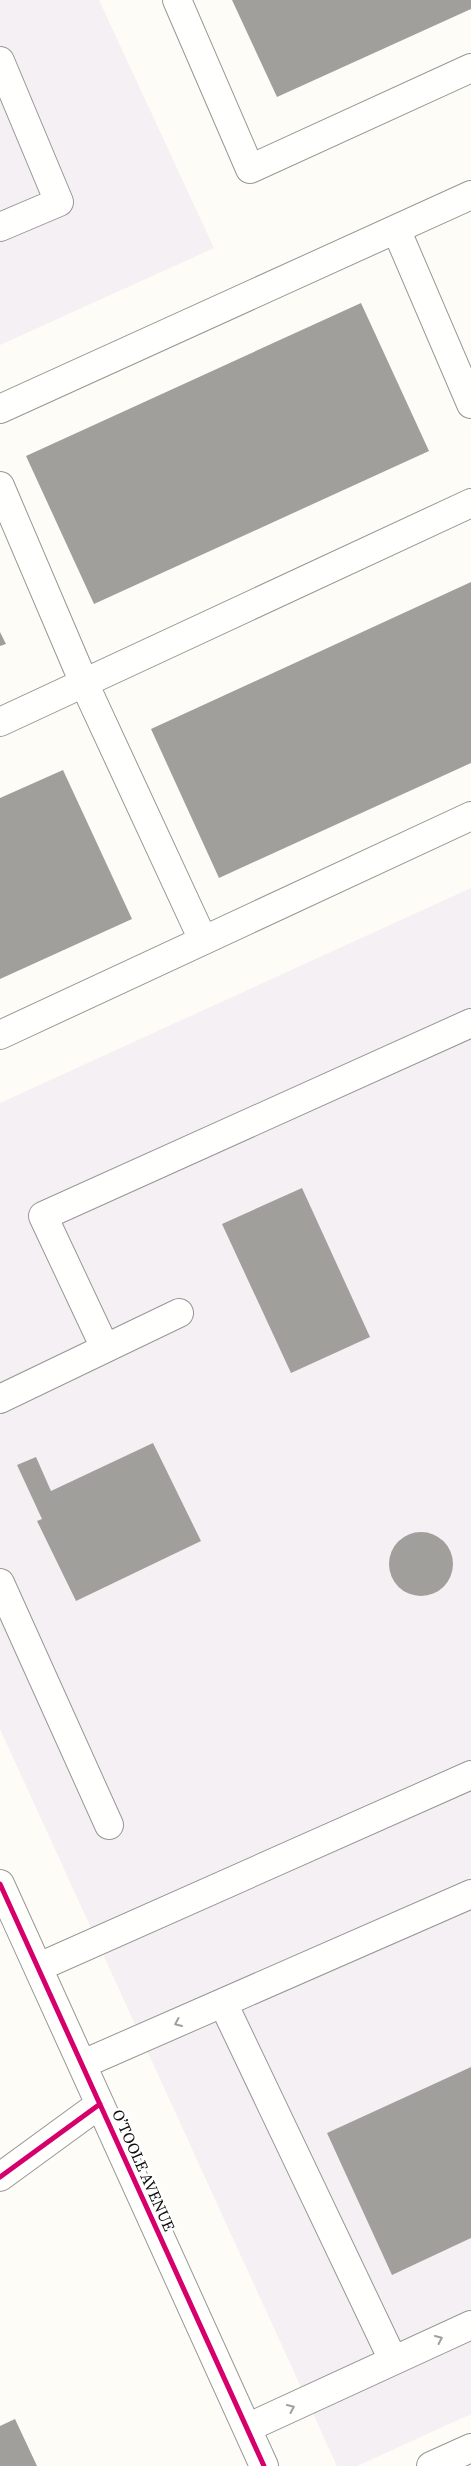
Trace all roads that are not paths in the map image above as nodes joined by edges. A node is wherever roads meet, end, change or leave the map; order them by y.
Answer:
1 (177, 0) edge
2 (0, 61) edge
3 (471, 68) edge
4 (471, 195) edge
5 (0, 227) edge
6 (396, 229) junction
7 (471, 404) edge
8 (0, 409) edge
9 (0, 486) edge
10 (471, 504) edge
11 (84, 683) junction
12 (0, 722) edge
13 (471, 816) edge
14 (203, 940) junction
15 (471, 1023) edge
16 (0, 1035) edge
17 (179, 1313) dead end
18 (105, 1348) junction
19 (0, 1399) edge
20 (0, 1583) edge
21 (471, 1775) edge
22 (109, 1825) dead end
23 (0, 1884) edge
24 (471, 1894) edge
25 (39, 1967) junction
26 (223, 2003) junction
27 (83, 2064) junction
28 (100, 2104) junction
29 (0, 2177) edge
30 (471, 2325) edge
31 (393, 2360) junction
32 (247, 2428) junction
33 (471, 2448) edge
34 (264, 2466) edge
35 (431, 2466) edge

1 - 3 street
2 - 5 street
4 - 6 street
6 - 7 street
6 - 8 street
9 - 11 street
10 - 11 street
11 - 12 street
11 - 14 street
13 - 14 street
14 - 16 street
15 - 18 street
17 - 18 street
18 - 19 street
20 - 22 street
21 - 25 street
23 - 25 street, O’TOOLE AVENUE
24 - 26 street
25 - 27 street, O’TOOLE AVENUE
26 -> 27 street
26 - 31 street
27 - 28 street, O’TOOLE AVENUE
28 - 29 street
28 - 32 street, O’TOOLE AVENUE
31 -> 30 street
32 -> 31 street
32 - 34 street, O’TOOLE AVENUE
33 - 35 street

